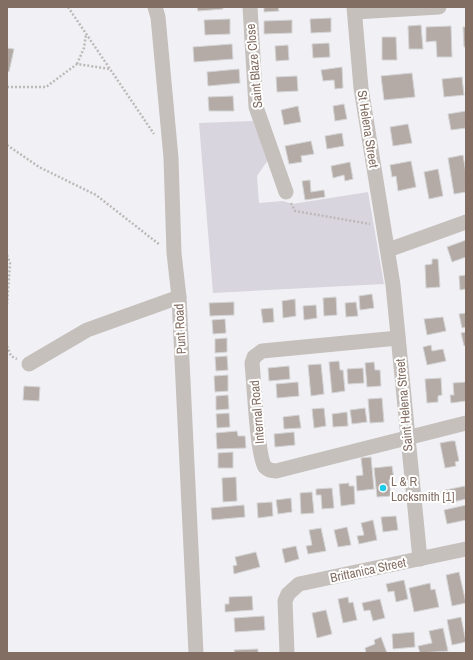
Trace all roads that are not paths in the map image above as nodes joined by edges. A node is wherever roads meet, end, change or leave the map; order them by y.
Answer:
1 (155, 7) edge
2 (250, 7) edge
3 (439, 7) edge
4 (354, 10) edge
5 (286, 192) road end
6 (466, 222) edge
7 (388, 250) junction
8 (179, 297) junction
9 (398, 338) junction
10 (29, 364) dead end
11 (466, 423) edge
12 (407, 437) junction
13 (466, 549) edge
14 (420, 559) junction
15 (196, 653) edge
16 (287, 653) edge

1 - 8 street, Punt Road
2 - 5 street, Saint Blaze Close
3 - 4 street
4 - 7 street, St Helena Street
6 - 7 street
7 - 9 street, Saint Helena Street
8 - 10 street
8 - 15 street, Punt Road
9 - 12 street, Saint Helena Street
9 - 12 street, Internal Road
11 - 12 street
12 - 14 street, Saint Helena Street
13 - 14 street, Brittanica Street
14 - 16 street, Brittanica Street

